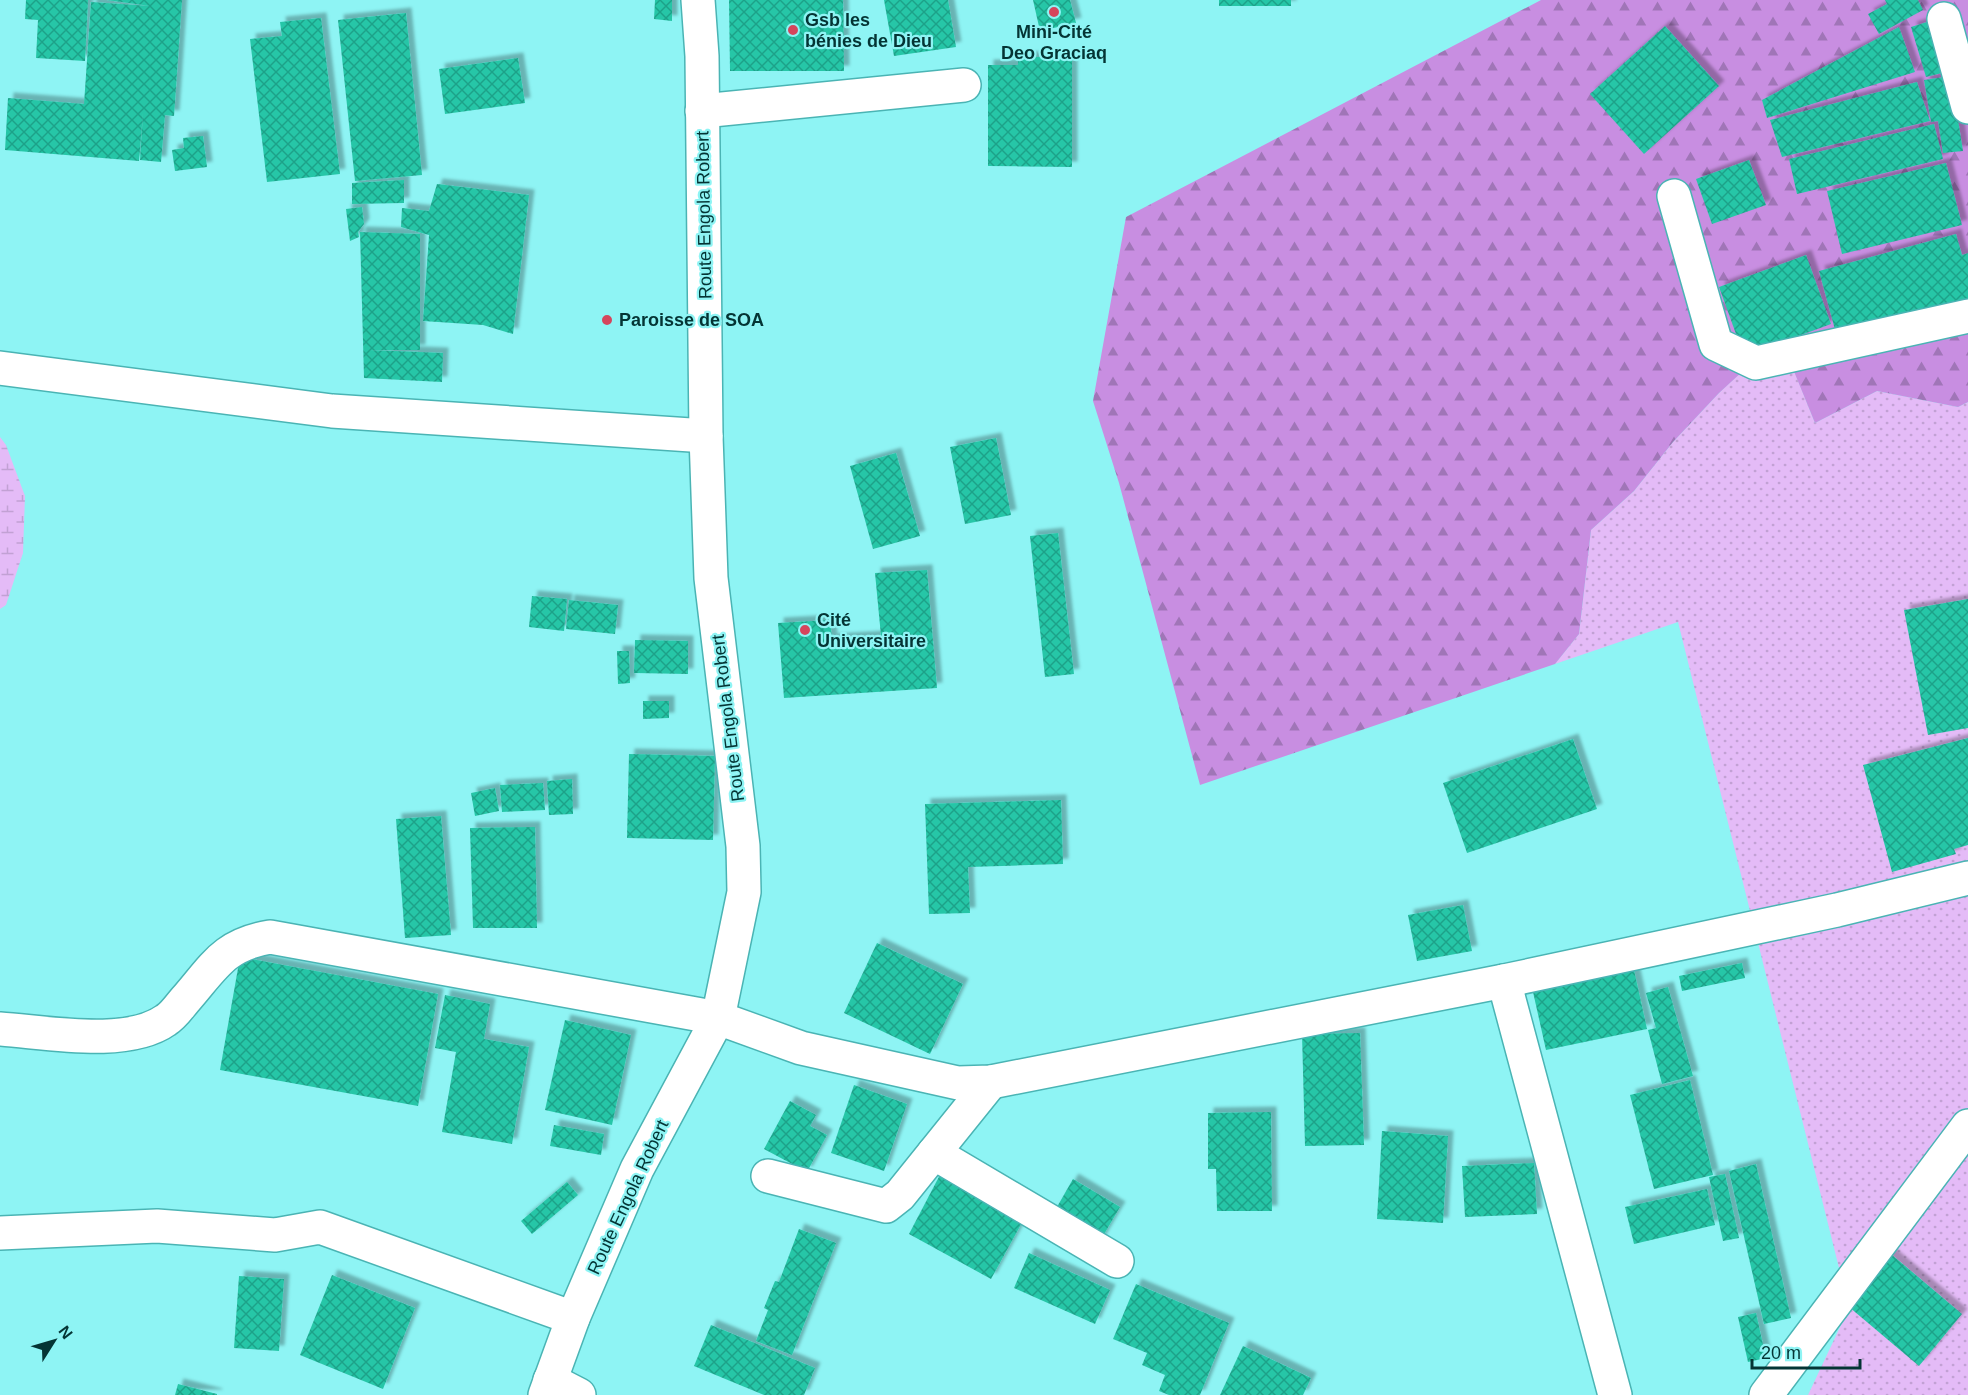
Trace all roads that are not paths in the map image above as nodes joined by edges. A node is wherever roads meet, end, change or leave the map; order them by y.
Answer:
1 (698, 0) edge
2 (1944, 19) dead end
3 (964, 85) dead end
4 (1968, 107) edge
5 (702, 111) junction
6 (1674, 196) dead end
7 (1968, 316) edge
8 (0, 368) edge
9 (706, 436) junction
10 (1968, 878) edge
11 (1504, 981) junction
12 (718, 1018) junction
13 (0, 1029) edge
14 (991, 1082) junction
15 (1968, 1126) edge
16 (934, 1153) junction
17 (768, 1176) dead end
18 (0, 1233) edge
19 (1118, 1261) dead end
20 (573, 1318) junction
21 (548, 1387) edge
22 (579, 1395) edge
23 (1615, 1395) edge
24 (1766, 1395) edge

1 - 5 street, Route Engola Robert
2 - 4 street
3 - 5 street
5 - 9 street, Route Engola Robert
6 - 7 street
8 - 9 street
9 - 12 street, Route Engola Robert
10 - 11 street
11 - 14 street
11 - 23 street
12 - 13 street
12 - 14 street
12 - 20 street, Route Engola Robert
14 - 16 street
15 - 24 street
16 - 17 street
16 - 19 street
18 - 20 street
20 - 21 street, Route Engola Robert
21 - 22 street

